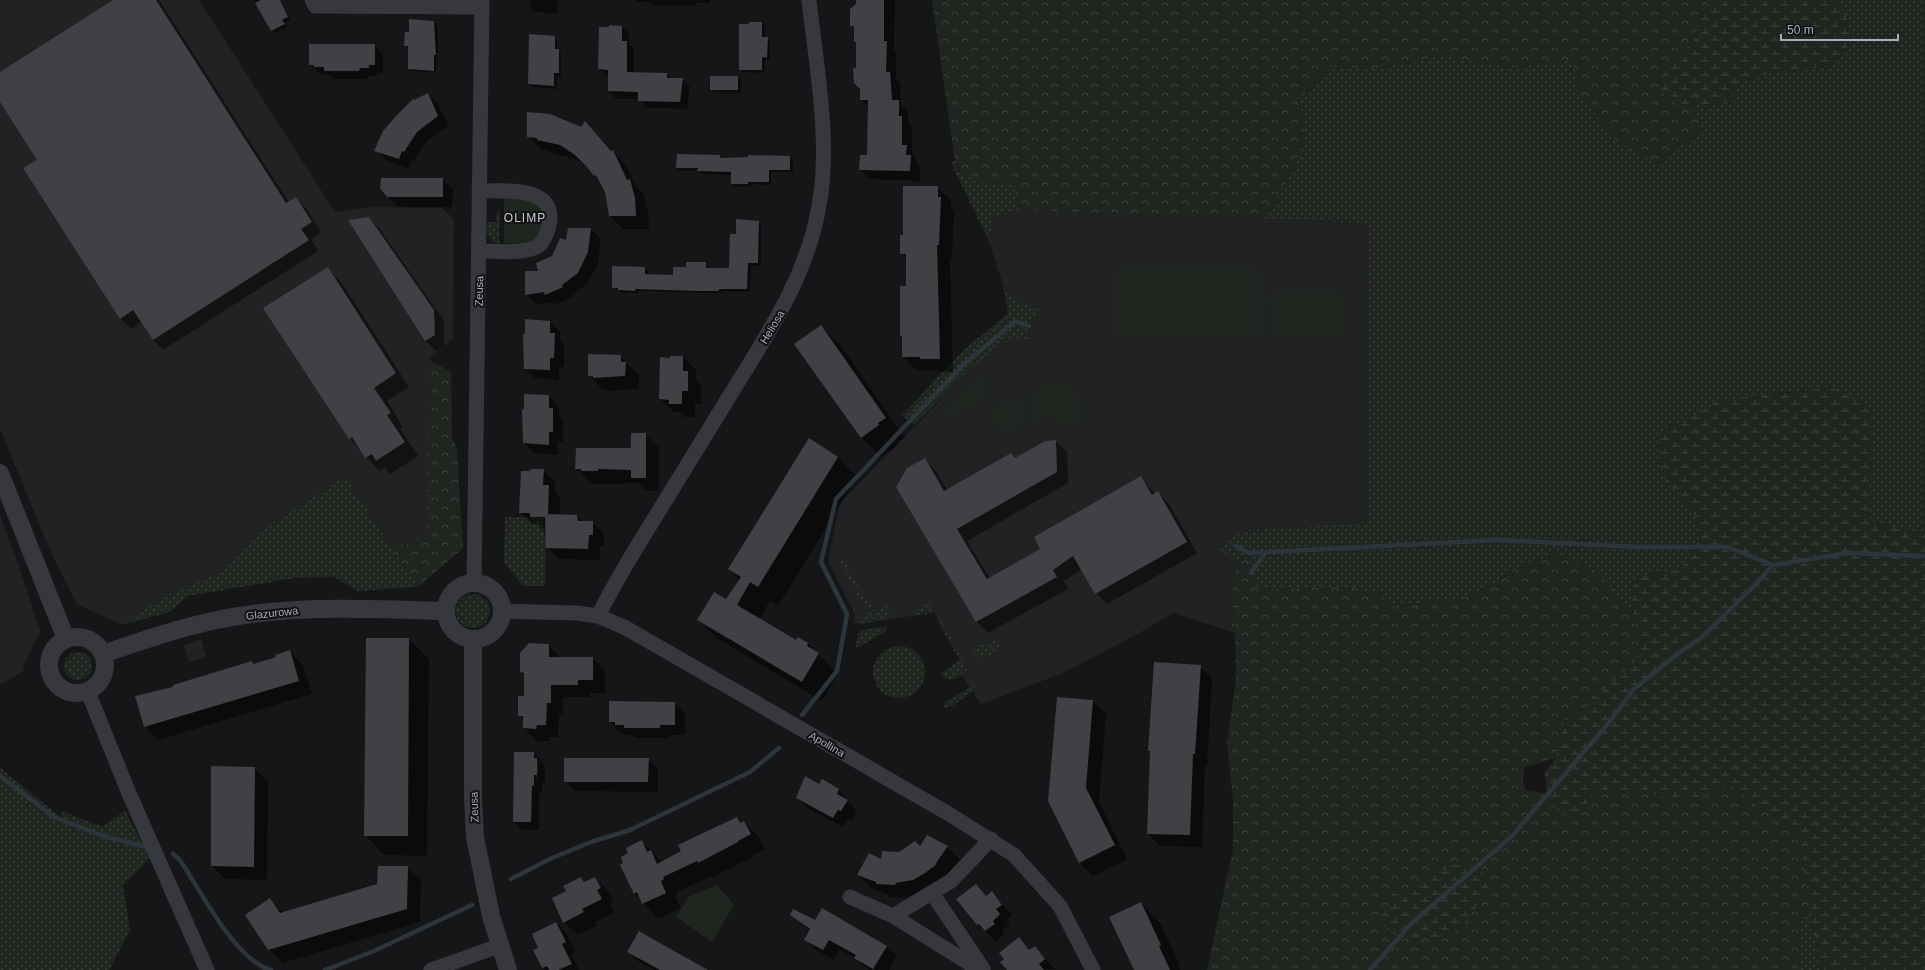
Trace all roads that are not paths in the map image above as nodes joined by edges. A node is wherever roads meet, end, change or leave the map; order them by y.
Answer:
1 (312, 0) edge
2 (809, 0) edge
3 (482, 4) edge
4 (479, 191) junction
5 (479, 251) junction
6 (0, 473) edge
7 (474, 583) junction
8 (445, 611) junction
9 (502, 611) junction
10 (598, 616) junction
11 (66, 639) junction
12 (473, 640) junction
13 (103, 654) junction
14 (88, 692) junction
15 (991, 840) junction
16 (932, 893) junction
17 (850, 897) dead end
18 (893, 916) junction
19 (499, 946) junction
20 (207, 970) edge
21 (432, 970) edge
22 (508, 970) edge
23 (980, 970) edge
24 (983, 970) edge
25 (1093, 970) edge

1 - 3 street
2 - 10 street, Heliosa
3 - 4 street, Zeusa
4 - 5 street, Zeusa
4 - 5 street
5 - 7 street, Zeusa
6 - 11 street
7 - 8 street
7 - 9 street
8 - 12 street
8 - 13 street, Glazurowa
9 - 10 street, Apollina
9 - 12 street
10 - 15 street, Apollina
11 - 13 street
11 - 14 street
12 - 19 street, Zeusa
13 - 14 street
14 - 20 street
15 - 16 street
15 - 25 street, Apollina
16 - 18 street
16 - 24 street
17 - 18 street
18 - 23 street
19 - 21 street
19 - 22 street, Zeusa

